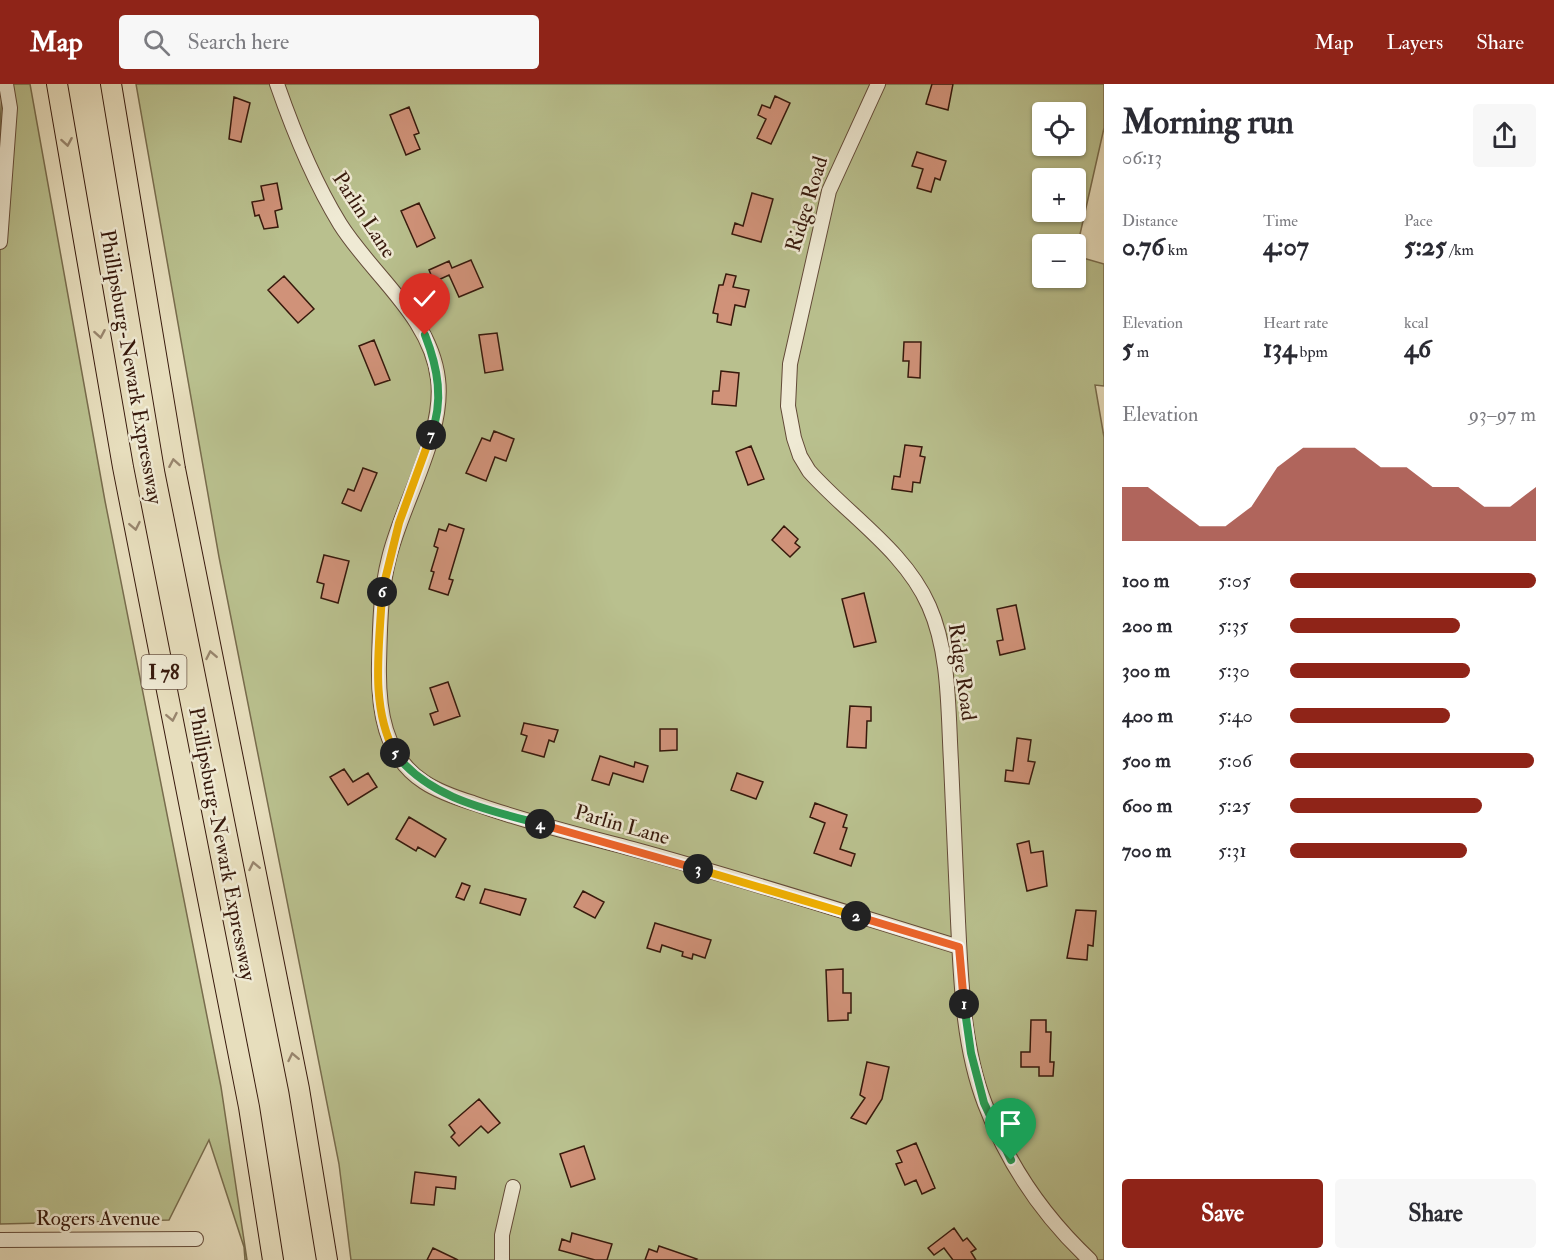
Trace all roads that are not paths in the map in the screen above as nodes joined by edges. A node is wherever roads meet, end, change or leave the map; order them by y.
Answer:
1 (6, 84) edge
2 (57, 84) edge
3 (111, 84) edge
4 (278, 84) edge
5 (878, 84) edge
6 (0, 242) edge
7 (959, 947) junction
8 (299, 1089) junction
9 (513, 1187) dead end
10 (196, 1239) dead end
11 (0, 1240) edge
12 (273, 1260) edge
13 (327, 1260) edge
14 (338, 1260) edge
15 (502, 1260) edge
16 (1090, 1260) edge

1 - 6 street
2 -> 12 highway, Phillipsburg-Newark Expressway / I 78
8 -> 3 highway, Phillipsburg-Newark Expressway / I 78
4 - 7 street, Parlin Lane
5 - 7 street, Ridge Road
7 - 16 street, Ridge Road
8 - 13 highway, Phillipsburg-Newark Expressway / I 78
8 - 14 highway
9 - 15 street
10 - 11 street, Rogers Avenue

